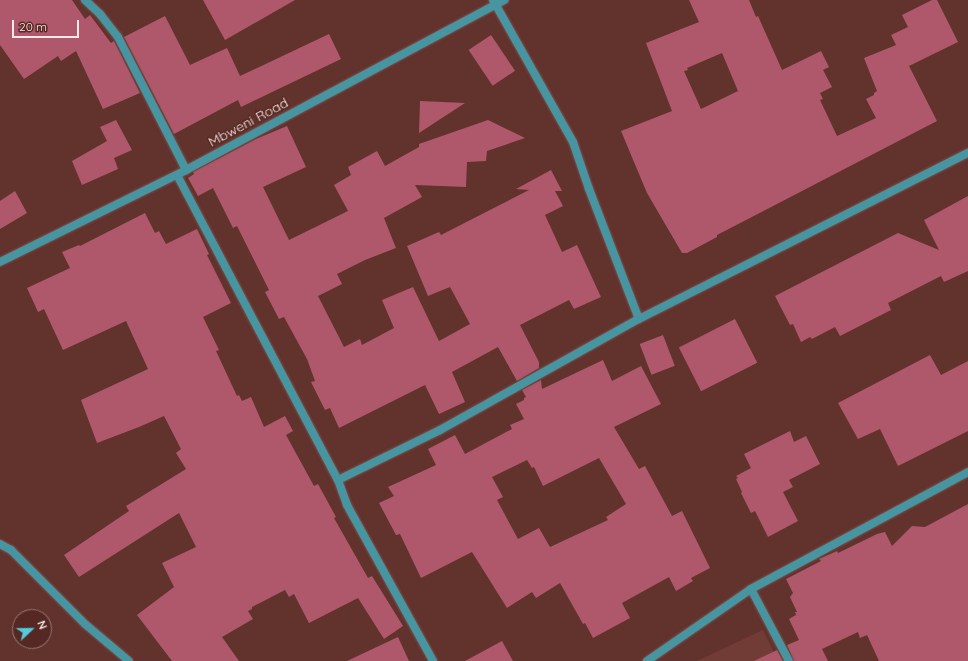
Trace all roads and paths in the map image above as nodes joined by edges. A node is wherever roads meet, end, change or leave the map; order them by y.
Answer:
1 (85, 0) edge
2 (505, 0) edge
3 (494, 3) edge
4 (968, 153) edge
5 (186, 170) junction
6 (177, 175) junction
7 (0, 262) edge
8 (640, 319) junction
9 (968, 472) edge
10 (338, 480) junction
11 (0, 544) edge
12 (751, 589) junction
13 (129, 661) edge
14 (433, 661) edge
15 (647, 661) edge
16 (789, 661) edge

1 - 5 street
2 - 3 street, Mbweni Road
3 - 5 street, Mbweni Road
3 - 8 street
4 - 8 street
5 - 6 street, Mbweni Road
6 - 7 street, Mbweni Road
6 - 10 street
8 - 10 street
9 - 12 street
10 - 14 street
11 - 13 street
12 - 15 street
12 - 16 street

